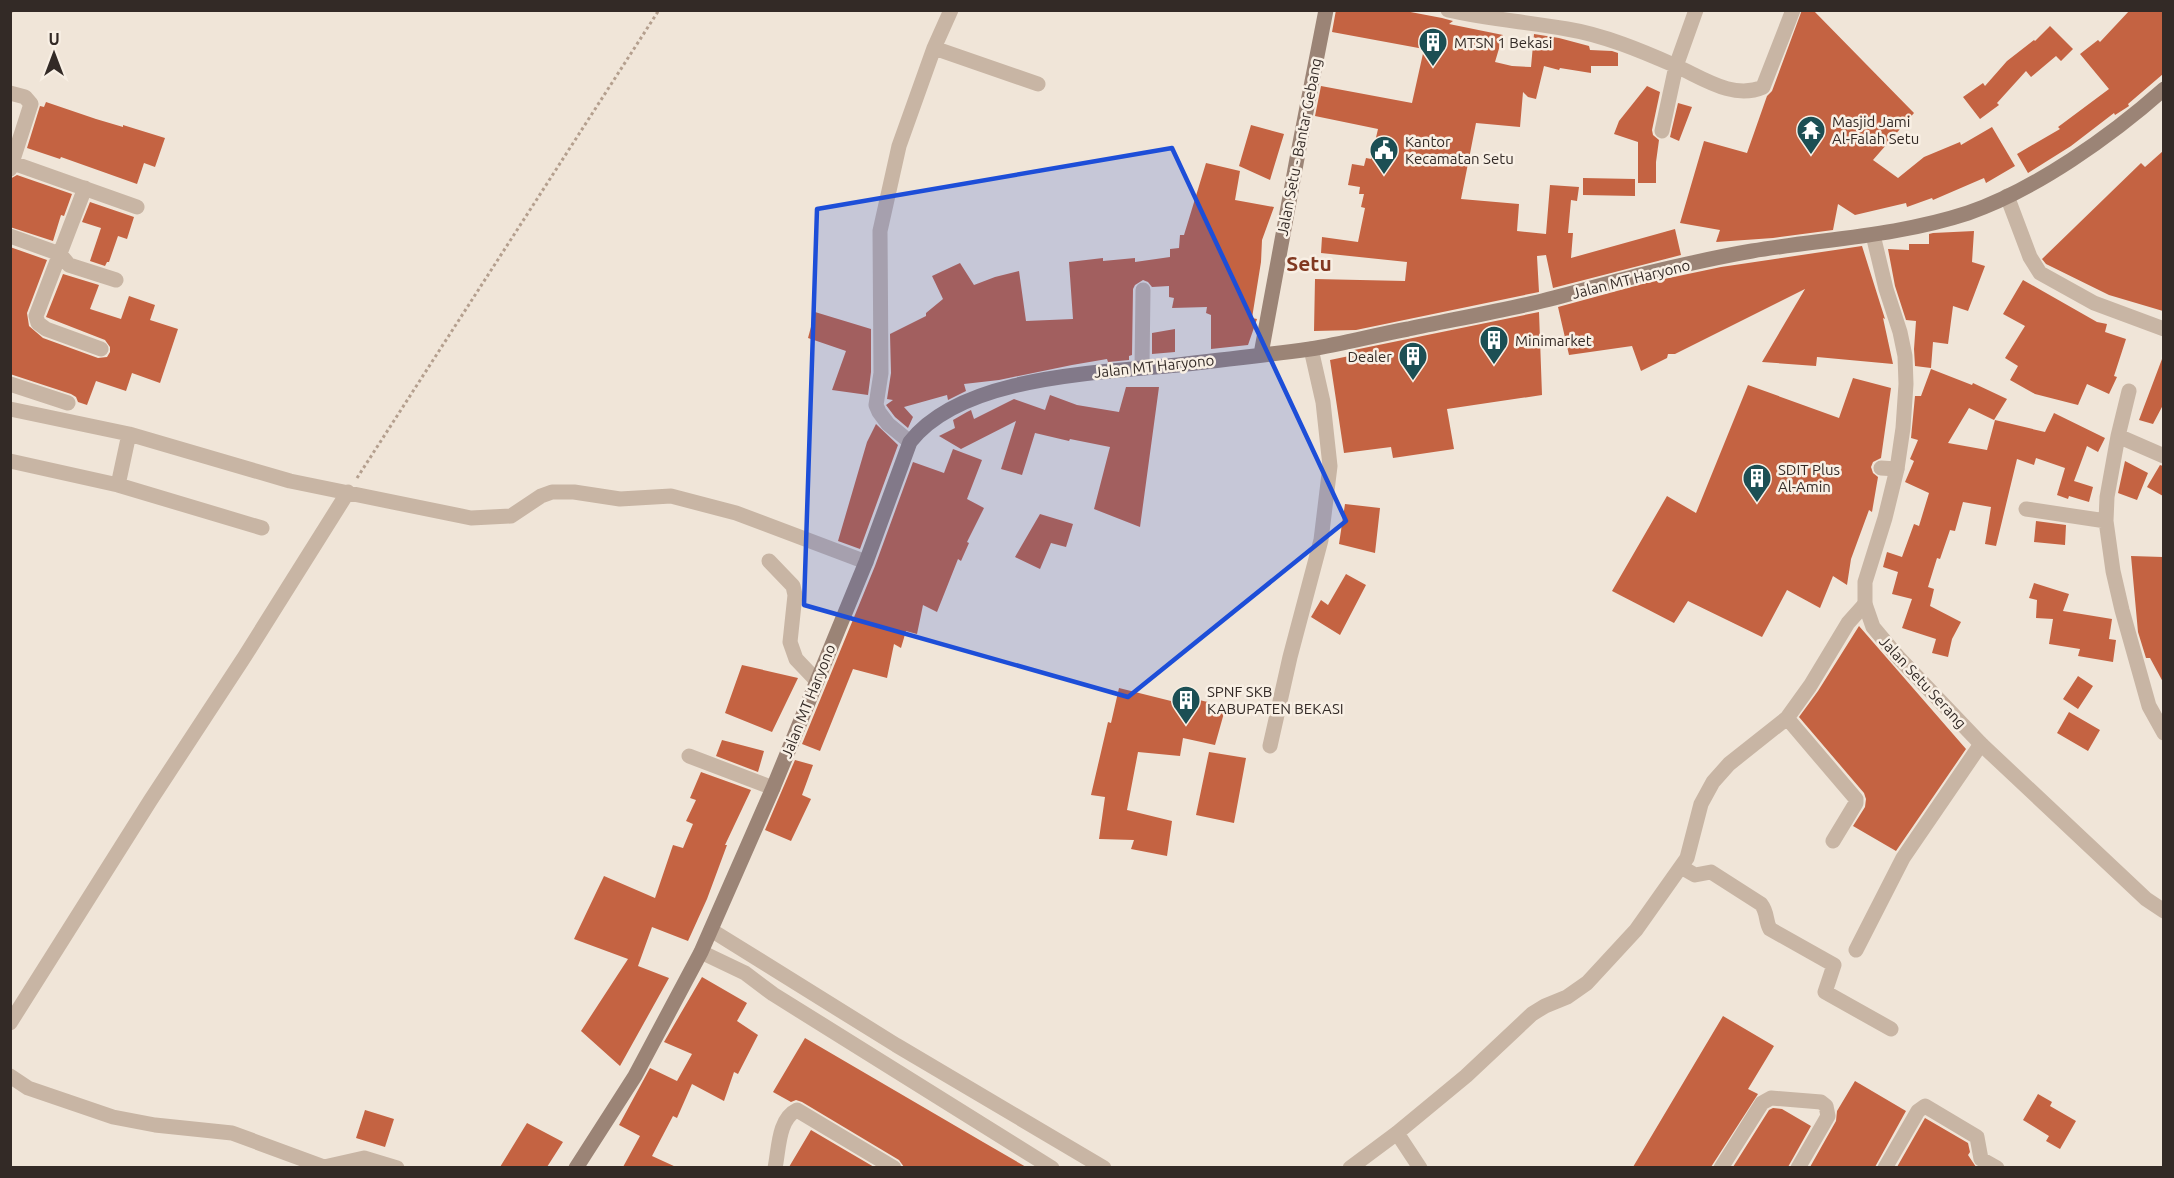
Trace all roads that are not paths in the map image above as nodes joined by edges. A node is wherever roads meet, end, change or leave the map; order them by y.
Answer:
1 (951, 10) edge
2 (1326, 10) edge
3 (1448, 10) edge
4 (1696, 10) edge
5 (1793, 10) edge
6 (934, 48) junction
7 (1676, 66) junction
8 (1038, 84) dead end
9 (2163, 88) edge
10 (10, 93) edge
11 (1662, 131) dead end
12 (12, 166) edge
13 (85, 188) junction
14 (2007, 196) junction
15 (137, 207) dead end
16 (1873, 235) junction
17 (10, 236) edge
18 (60, 254) junction
19 (116, 280) dead end
20 (1143, 290) dead end
21 (2163, 329) edge
22 (1311, 348) junction
23 (101, 349) dead end
24 (1262, 354) junction
25 (1142, 367) junction
26 (10, 384) edge
27 (2129, 391) dead end
28 (68, 403) dead end
29 (10, 409) edge
30 (129, 434) junction
31 (2118, 436) junction
32 (910, 442) junction
33 (2163, 456) edge
34 (10, 461) edge
35 (118, 485) junction
36 (348, 492) junction
37 (2026, 510) dead end
38 (2106, 521) junction
39 (262, 528) dead end
40 (769, 561) dead end
41 (866, 562) junction
42 (1865, 604) junction
43 (816, 680) junction
44 (2156, 705) edge
45 (1787, 718) junction
46 (2163, 733) edge
47 (1981, 744) junction
48 (1270, 746) dead end
49 (689, 756) dead end
50 (773, 788) junction
51 (1833, 841) dead end
52 (1681, 867) junction
53 (2163, 911) edge
54 (711, 930) junction
55 (1856, 951) dead end
56 (701, 952) junction
57 (10, 1023) edge
58 (1891, 1029) dead end
59 (10, 1076) edge
60 (1397, 1133) junction
61 (1979, 1163) edge
62 (307, 1164) edge
63 (397, 1167) edge
64 (576, 1167) edge
65 (776, 1167) edge
66 (894, 1167) edge
67 (1052, 1167) edge
68 (1104, 1167) edge
69 (1350, 1167) edge
70 (1420, 1167) edge
71 (1721, 1167) edge
72 (1798, 1167) edge
73 (1885, 1167) edge
74 (1997, 1167) edge

1 - 6 street
2 - 24 main road, Jalan Setu - Bantar Gebang
3 - 7 street
4 - 7 street
5 - 7 street
6 - 8 street
6 - 32 street
7 - 11 street
9 - 14 main road, Jalan MT Haryono
10 - 12 street
12 - 13 street
13 - 15 street
13 - 18 street
14 - 16 main road, Jalan MT Haryono
14 - 21 street
16 - 22 main road, Jalan MT Haryono
16 - 42 street, Jalan Setu Serang
17 - 18 street
18 - 19 street
18 - 23 street
20 - 25 street
22 - 24 main road, Jalan MT Haryono
22 - 48 street
24 - 25 main road, Jalan MT Haryono
25 - 32 main road, Jalan MT Haryono
26 - 28 street
27 - 31 street
29 - 30 street
30 - 35 street
30 - 36 street
31 - 33 street
31 - 38 street
32 - 41 main road, Jalan MT Haryono
34 - 35 street
35 - 39 street
36 - 41 street
36 - 57 street
37 - 38 street
38 - 44 street
40 - 43 street
41 - 43 main road, Jalan MT Haryono
42 - 45 street
42 - 47 street, Jalan Setu Serang
43 - 50 main road, Jalan MT Haryono
44 - 46 street
45 - 51 street
45 - 52 street
47 - 53 street, Jalan Setu Serang
47 - 55 street
49 - 50 street
50 - 54 main road, Jalan MT Haryono
52 - 58 street
52 - 60 street
54 - 56 main road, Jalan MT Haryono
54 - 68 street
56 - 64 main road, Jalan MT Haryono
56 - 67 street
59 - 62 street
60 - 69 street
60 - 70 street
61 - 73 street
61 - 74 street
62 - 63 street
65 - 66 street
71 - 72 street

